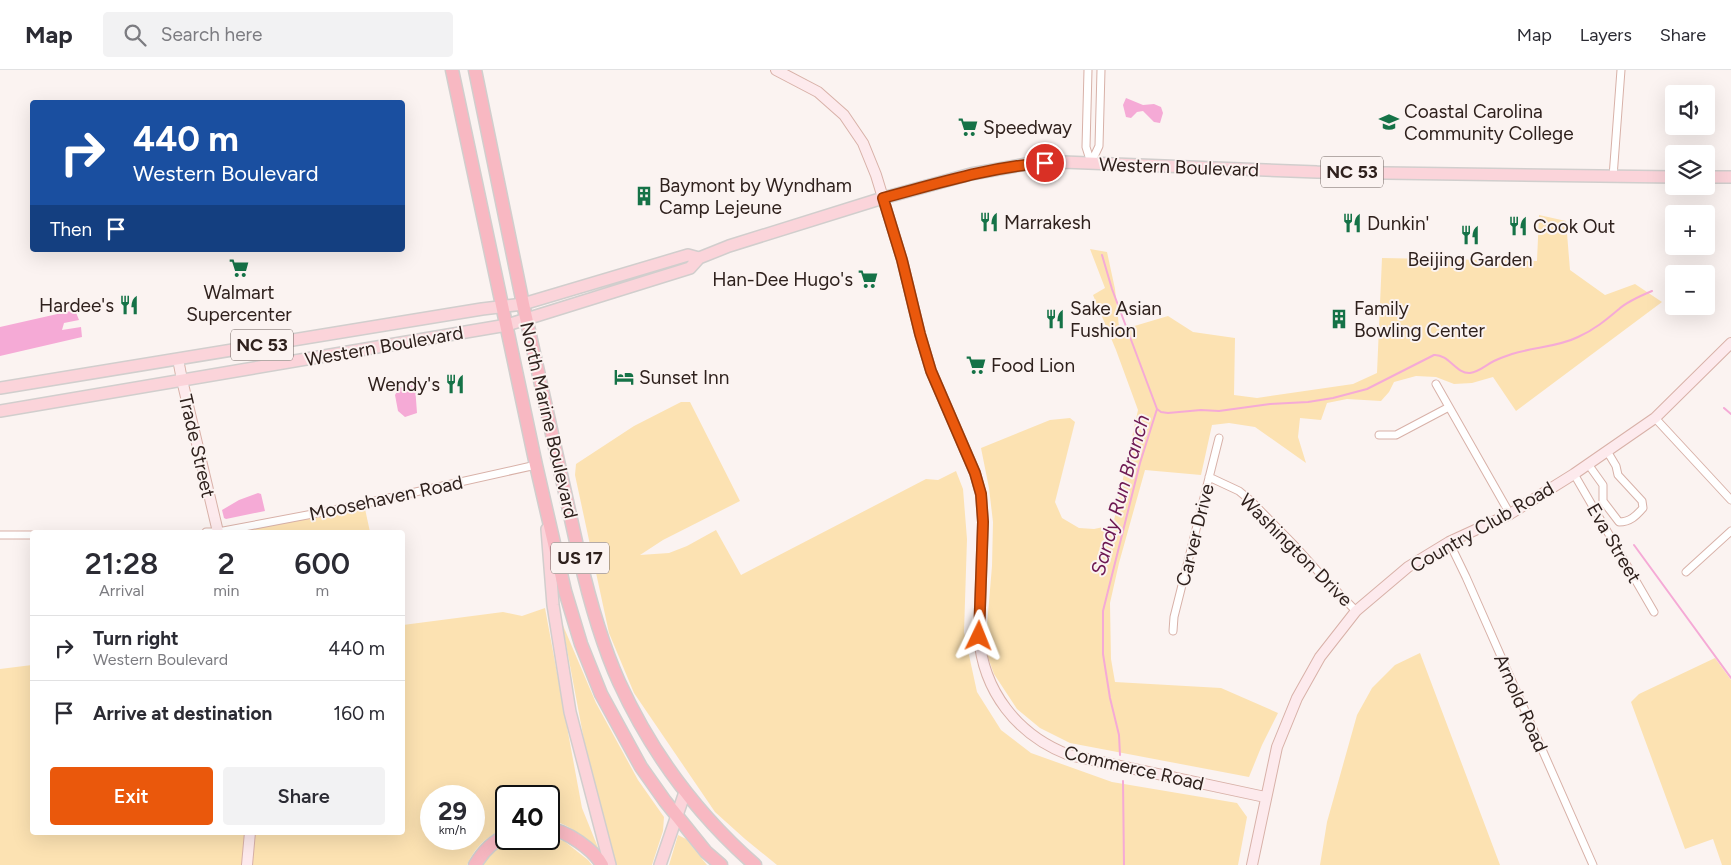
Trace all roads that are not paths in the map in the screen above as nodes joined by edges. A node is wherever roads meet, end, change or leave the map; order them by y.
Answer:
1 (452, 70) edge
2 (475, 70) edge
3 (776, 70) edge
4 (1088, 70) edge
5 (1101, 70) edge
6 (1621, 70) edge
7 (1091, 164) junction
8 (1613, 176) junction
9 (1665, 177) edge
10 (1715, 177) edge
11 (1731, 177) edge
12 (883, 198) junction
13 (699, 258) junction
14 (523, 304) junction
15 (503, 306) junction
16 (527, 320) junction
17 (507, 325) junction
18 (1731, 343) edge
19 (178, 359) junction
20 (182, 380) junction
21 (1436, 384) dead end
22 (0, 388) edge
23 (1449, 407) junction
24 (0, 410) edge
25 (1654, 418) junction
26 (1379, 435) dead end
27 (1219, 438) dead end
28 (1607, 451) junction
29 (1588, 464) junction
30 (536, 465) junction
31 (1574, 474) junction
32 (1208, 477) junction
33 (544, 500) junction
34 (1731, 500) edge
35 (1510, 514) junction
36 (218, 530) edge
37 (228, 530) edge
38 (1731, 531) edge
39 (0, 535) edge
40 (30, 535) edge
41 (1449, 542) junction
42 (1686, 572) dead end
43 (1356, 610) junction
44 (1654, 612) dead end
45 (1173, 631) dead end
46 (686, 792) junction
47 (1266, 797) junction
48 (678, 816) junction
49 (560, 832) edge
50 (250, 835) edge
51 (495, 843) edge
52 (247, 865) edge
53 (475, 865) edge
54 (602, 865) edge
55 (610, 865) edge
56 (660, 865) edge
57 (721, 865) edge
58 (755, 865) edge
59 (1252, 865) edge
60 (1593, 865) edge

1 - 15 highway, North Marine Boulevard / US 17
2 - 14 highway, North Marine Boulevard / US 17
3 - 12 street, Commerce Road
4 - 7 street
5 - 7 street
6 - 8 street
7 - 8 main road, Western Boulevard / NC 53
7 - 12 main road, Western Boulevard / NC 53
8 - 9 main road, Western Boulevard / NC 53
10 - 11 main road
12 - 13 main road, Western Boulevard / NC 53
12 - 47 street, Commerce Road
13 - 14 main road, Western Boulevard / NC 53
13 - 16 main road, Western Boulevard / NC 53
14 - 15 main road, Western Boulevard / NC 53
14 - 16 highway, North Marine Boulevard / US 17
15 - 17 highway, North Marine Boulevard / US 17
15 - 19 main road, Western Boulevard / NC 53
16 - 17 main road, Western Boulevard / NC 53
16 - 46 highway, North Marine Boulevard / US 17
17 - 20 main road, Western Boulevard / NC 53
17 - 30 highway, North Marine Boulevard / US 17
18 - 25 street, Country Club Road
19 - 20 street, Trade Street
19 - 22 main road, Western Boulevard / NC 53
20 - 24 main road, Western Boulevard / NC 53
20 - 36 street, Trade Street
21 - 23 street
23 - 26 street
23 - 35 street
25 - 28 street, Country Club Road
25 - 34 street
27 - 32 street, Carver Drive
28 - 29 street, Country Club Road
28 - 29 street
29 - 31 street, Country Club Road
30 - 33 highway, North Marine Boulevard / US 17
30 - 37 street, Moosehaven Road
31 - 35 street, Country Club Road
31 - 44 street, Eva Street
32 - 43 street, Washington Drive
32 - 45 street, Carver Drive
33 - 48 highway, US 17
33 - 55 main road, North Marine Boulevard
35 - 41 street, Country Club Road
38 - 42 street
39 - 40 street
41 - 43 street, Country Club Road
41 - 60 street, Arnold Road
43 - 47 street, Country Club Road
46 - 48 main road
46 - 58 highway, US 17
47 - 59 street, Country Club Road
48 - 56 main road
48 - 57 highway, US 17
49 - 54 highway
50 - 52 street
51 - 53 highway

